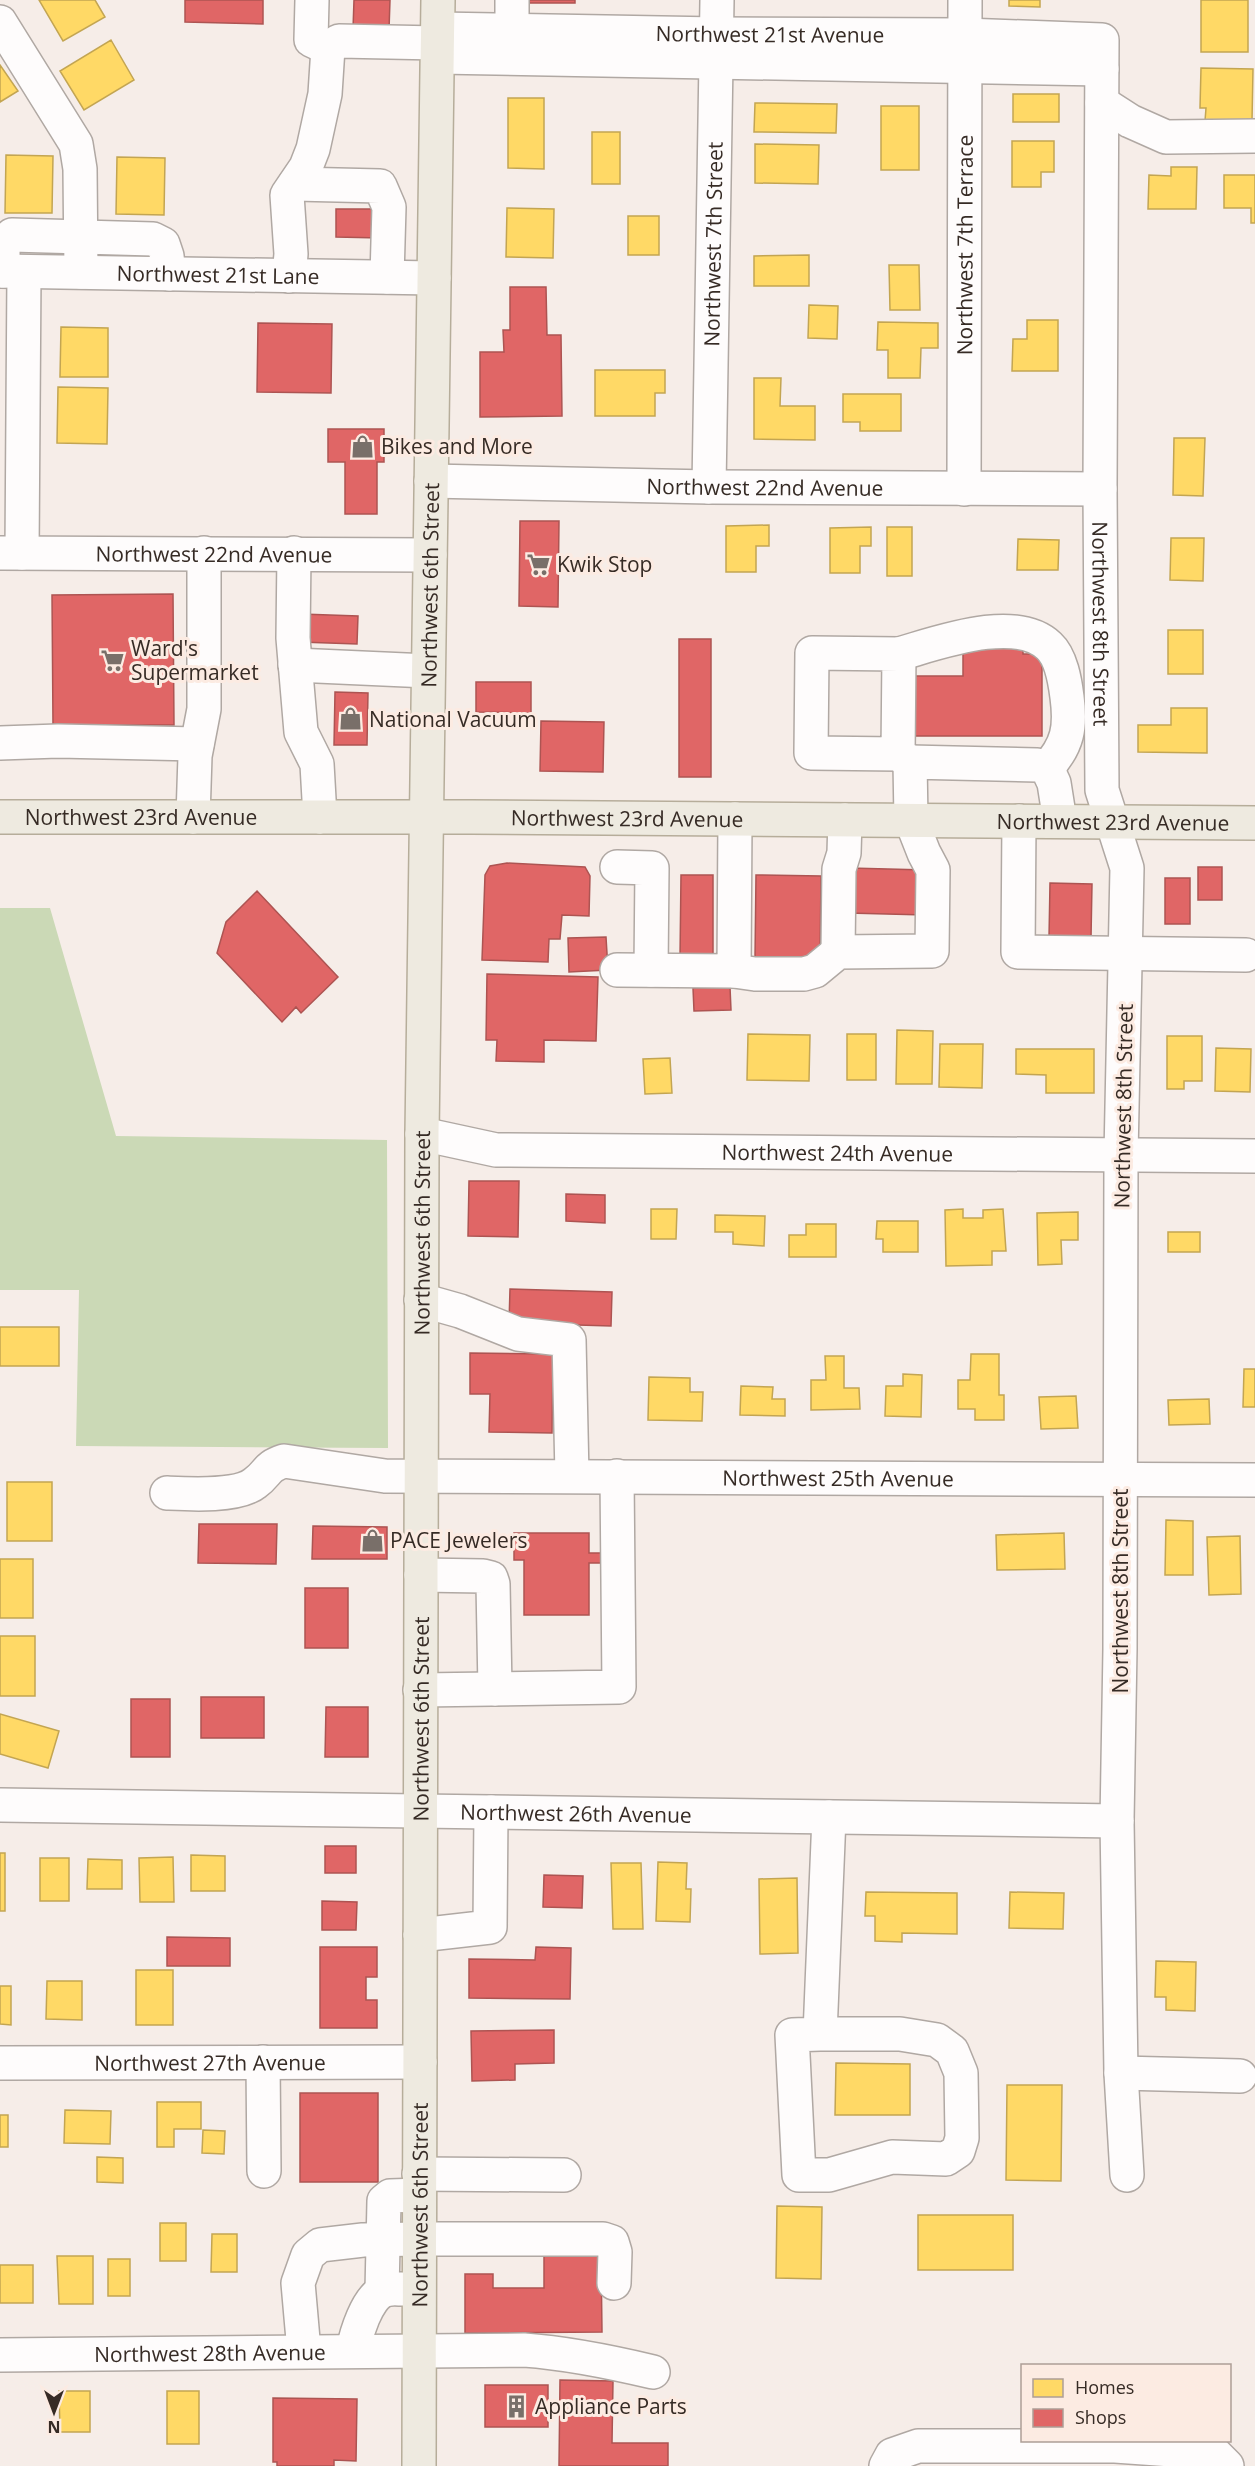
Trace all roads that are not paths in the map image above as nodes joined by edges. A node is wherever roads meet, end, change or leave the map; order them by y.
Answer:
1 (312, 0) edge
2 (717, 0) edge
3 (965, 0) edge
4 (512, 15) edge
5 (0, 22) edge
6 (438, 32) edge
7 (328, 48) junction
8 (717, 49) junction
9 (965, 51) junction
10 (1102, 54) joint
11 (1102, 103) junction
12 (1255, 136) edge
13 (295, 184) junction
14 (389, 207) junction
15 (435, 207) junction
16 (81, 237) junction
17 (9, 271) edge
18 (81, 272) junction
19 (169, 274) junction
20 (289, 276) junction
21 (387, 277) junction
22 (434, 278) junction
23 (431, 481) junction
24 (709, 488) junction
25 (964, 489) junction
26 (1100, 489) junction
27 (11, 553) edge
28 (204, 554) junction
29 (294, 554) junction
30 (430, 555) junction
31 (899, 654) junction
32 (295, 665) junction
33 (1061, 668) junction
34 (1101, 668) junction
35 (429, 671) junction
36 (0, 743) edge
37 (197, 744) junction
38 (904, 758) junction
39 (1047, 768) junction
40 (0, 817) edge
41 (193, 817) junction
42 (320, 817) junction
43 (427, 817) junction
44 (735, 819) junction
45 (836, 820) junction
46 (911, 820) junction
47 (1019, 821) junction
48 (1060, 821) junction
49 (1112, 822) junction
50 (1255, 823) edge
51 (617, 867) dead end
52 (838, 952) junction
53 (1125, 954) junction
54 (1246, 955) dead end
55 (617, 970) dead end
56 (651, 970) junction
57 (734, 971) junction
58 (422, 1134) junction
59 (1121, 1155) junction
60 (1255, 1156) edge
61 (421, 1300) junction
62 (421, 1475) junction
63 (572, 1476) junction
64 (617, 1476) junction
65 (1120, 1480) junction
66 (1255, 1480) edge
67 (167, 1493) dead end
68 (421, 1575) junction
69 (495, 1689) junction
70 (420, 1690) junction
71 (0, 1804) edge
72 (420, 1811) junction
73 (491, 1812) junction
74 (829, 1817) junction
75 (1117, 1821) junction
76 (420, 1935) junction
77 (820, 2034) junction
78 (263, 2062) junction
79 (420, 2062) junction
80 (0, 2063) edge
81 (1121, 2073) junction
82 (1240, 2076) dead end
83 (264, 2171) dead end
84 (564, 2175) dead end
85 (1127, 2175) dead end
86 (419, 2184) junction
87 (419, 2239) junction
88 (383, 2240) junction
89 (614, 2283) dead end
90 (419, 2288) junction
91 (382, 2291) junction
92 (353, 2350) junction
93 (419, 2350) junction
94 (304, 2351) junction
95 (0, 2355) edge
96 (653, 2372) dead end
97 (886, 2465) edge
98 (419, 2466) edge
99 (1227, 2466) edge

1 - 7 street
2 - 8 street, Northwest 7th Street
3 - 9 street, Northwest 7th Terrace
4 - 6 street, Northwest 21st Avenue
4 - 8 street, Northwest 21st Avenue
5 - 16 street
6 - 7 street
6 - 8 street, Northwest 21st Avenue
6 - 15 main road, Northwest 6th Street
7 - 13 street
8 - 9 street, Northwest 21st Avenue
8 - 24 street, Northwest 7th Street
9 - 10 street, Northwest 21st Avenue
9 - 25 street, Northwest 7th Terrace
10 - 11 street, Northwest 8th Street
11 - 12 street
11 - 26 street, Northwest 8th Street
13 - 14 street
13 - 20 street
14 - 15 street
14 - 21 street
15 - 22 main road, Northwest 6th Street
16 - 17 street
16 - 18 street
16 - 19 street
17 - 18 street, Northwest 21st Lane
17 - 27 street
18 - 19 street, Northwest 21st Lane
19 - 20 street, Northwest 21st Lane
20 - 21 street, Northwest 21st Lane
21 - 22 street, Northwest 21st Lane
22 - 23 main road, Northwest 6th Street
23 - 24 street, Northwest 22nd Avenue
23 - 30 main road, Northwest 6th Street
24 - 25 street, Northwest 22nd Avenue
25 - 26 street, Northwest 22nd Avenue
26 - 34 street, Northwest 8th Street
27 - 28 street, Northwest 22nd Avenue
28 - 29 street, Northwest 22nd Avenue
28 - 37 street
29 - 30 street, Northwest 22nd Avenue
29 - 32 street
30 - 35 main road, Northwest 6th Street
31 - 33 street
31 - 38 street
31 - 38 street
32 - 35 street
32 - 42 street
33 - 34 street
33 - 39 street
34 - 49 street, Northwest 8th Street
35 - 43 main road, Northwest 6th Street
36 - 37 street
37 - 41 street
38 - 39 street
38 - 46 street
39 - 48 street
40 - 41 main road, Northwest 23rd Avenue
41 - 42 main road, Northwest 23rd Avenue
42 - 43 main road, Northwest 23rd Avenue
43 - 44 main road, Northwest 23rd Avenue
43 - 58 main road, Northwest 6th Street
44 - 45 main road, Northwest 23rd Avenue
44 - 57 street
45 - 46 main road, Northwest 23rd Avenue
45 - 52 street
46 - 47 main road, Northwest 23rd Avenue
46 - 52 street
47 - 48 main road, Northwest 23rd Avenue
47 - 53 street
48 - 49 main road, Northwest 23rd Avenue
49 - 50 main road, Northwest 23rd Avenue
49 - 53 street, Northwest 8th Street
51 - 56 street
52 - 57 street
53 - 54 street
53 - 59 street, Northwest 8th Street
55 - 56 street
56 - 57 street
58 - 59 street, Northwest 24th Avenue
58 - 61 main road, Northwest 6th Street
59 - 60 street, Northwest 24th Avenue
59 - 65 street, Northwest 8th Street
61 - 62 main road, Northwest 6th Street
61 - 63 street
62 - 63 street, Northwest 25th Avenue
62 - 67 street, Northwest 25th Avenue
62 - 68 main road, Northwest 6th Street
63 - 64 street, Northwest 25th Avenue
64 - 65 street, Northwest 25th Avenue
64 - 69 street
65 - 66 street, Northwest 25th Avenue
65 - 75 street, Northwest 8th Street
68 - 69 street
68 - 70 main road, Northwest 6th Street
69 - 70 street
70 - 72 main road, Northwest 6th Street
71 - 72 street, Northwest 26th Avenue
72 - 73 street, Northwest 26th Avenue
72 - 76 main road, Northwest 6th Street
73 - 74 street, Northwest 26th Avenue
73 - 76 street
74 - 75 street, Northwest 26th Avenue
74 - 77 street
75 - 81 street, Northwest 8th Street
76 - 79 main road, Northwest 6th Street
77 - 77 street
78 - 79 street, Northwest 27th Avenue
78 - 80 street, Northwest 27th Avenue
78 - 83 street
79 - 86 main road, Northwest 6th Street
81 - 82 street
81 - 85 street, Northwest 8th Street
84 - 86 street
86 - 87 main road, Northwest 6th Street
86 - 88 street
87 - 88 street
87 - 89 street
87 - 90 main road, Northwest 6th Street
88 - 91 street
88 - 94 street
90 - 91 street
90 - 93 main road, Northwest 6th Street
91 - 92 street
92 - 93 street, Northwest 28th Avenue
92 - 94 street, Northwest 28th Avenue
93 - 96 street, Northwest 28th Avenue
93 - 98 main road, Northwest 6th Street
94 - 95 street, Northwest 28th Avenue
97 - 99 street

